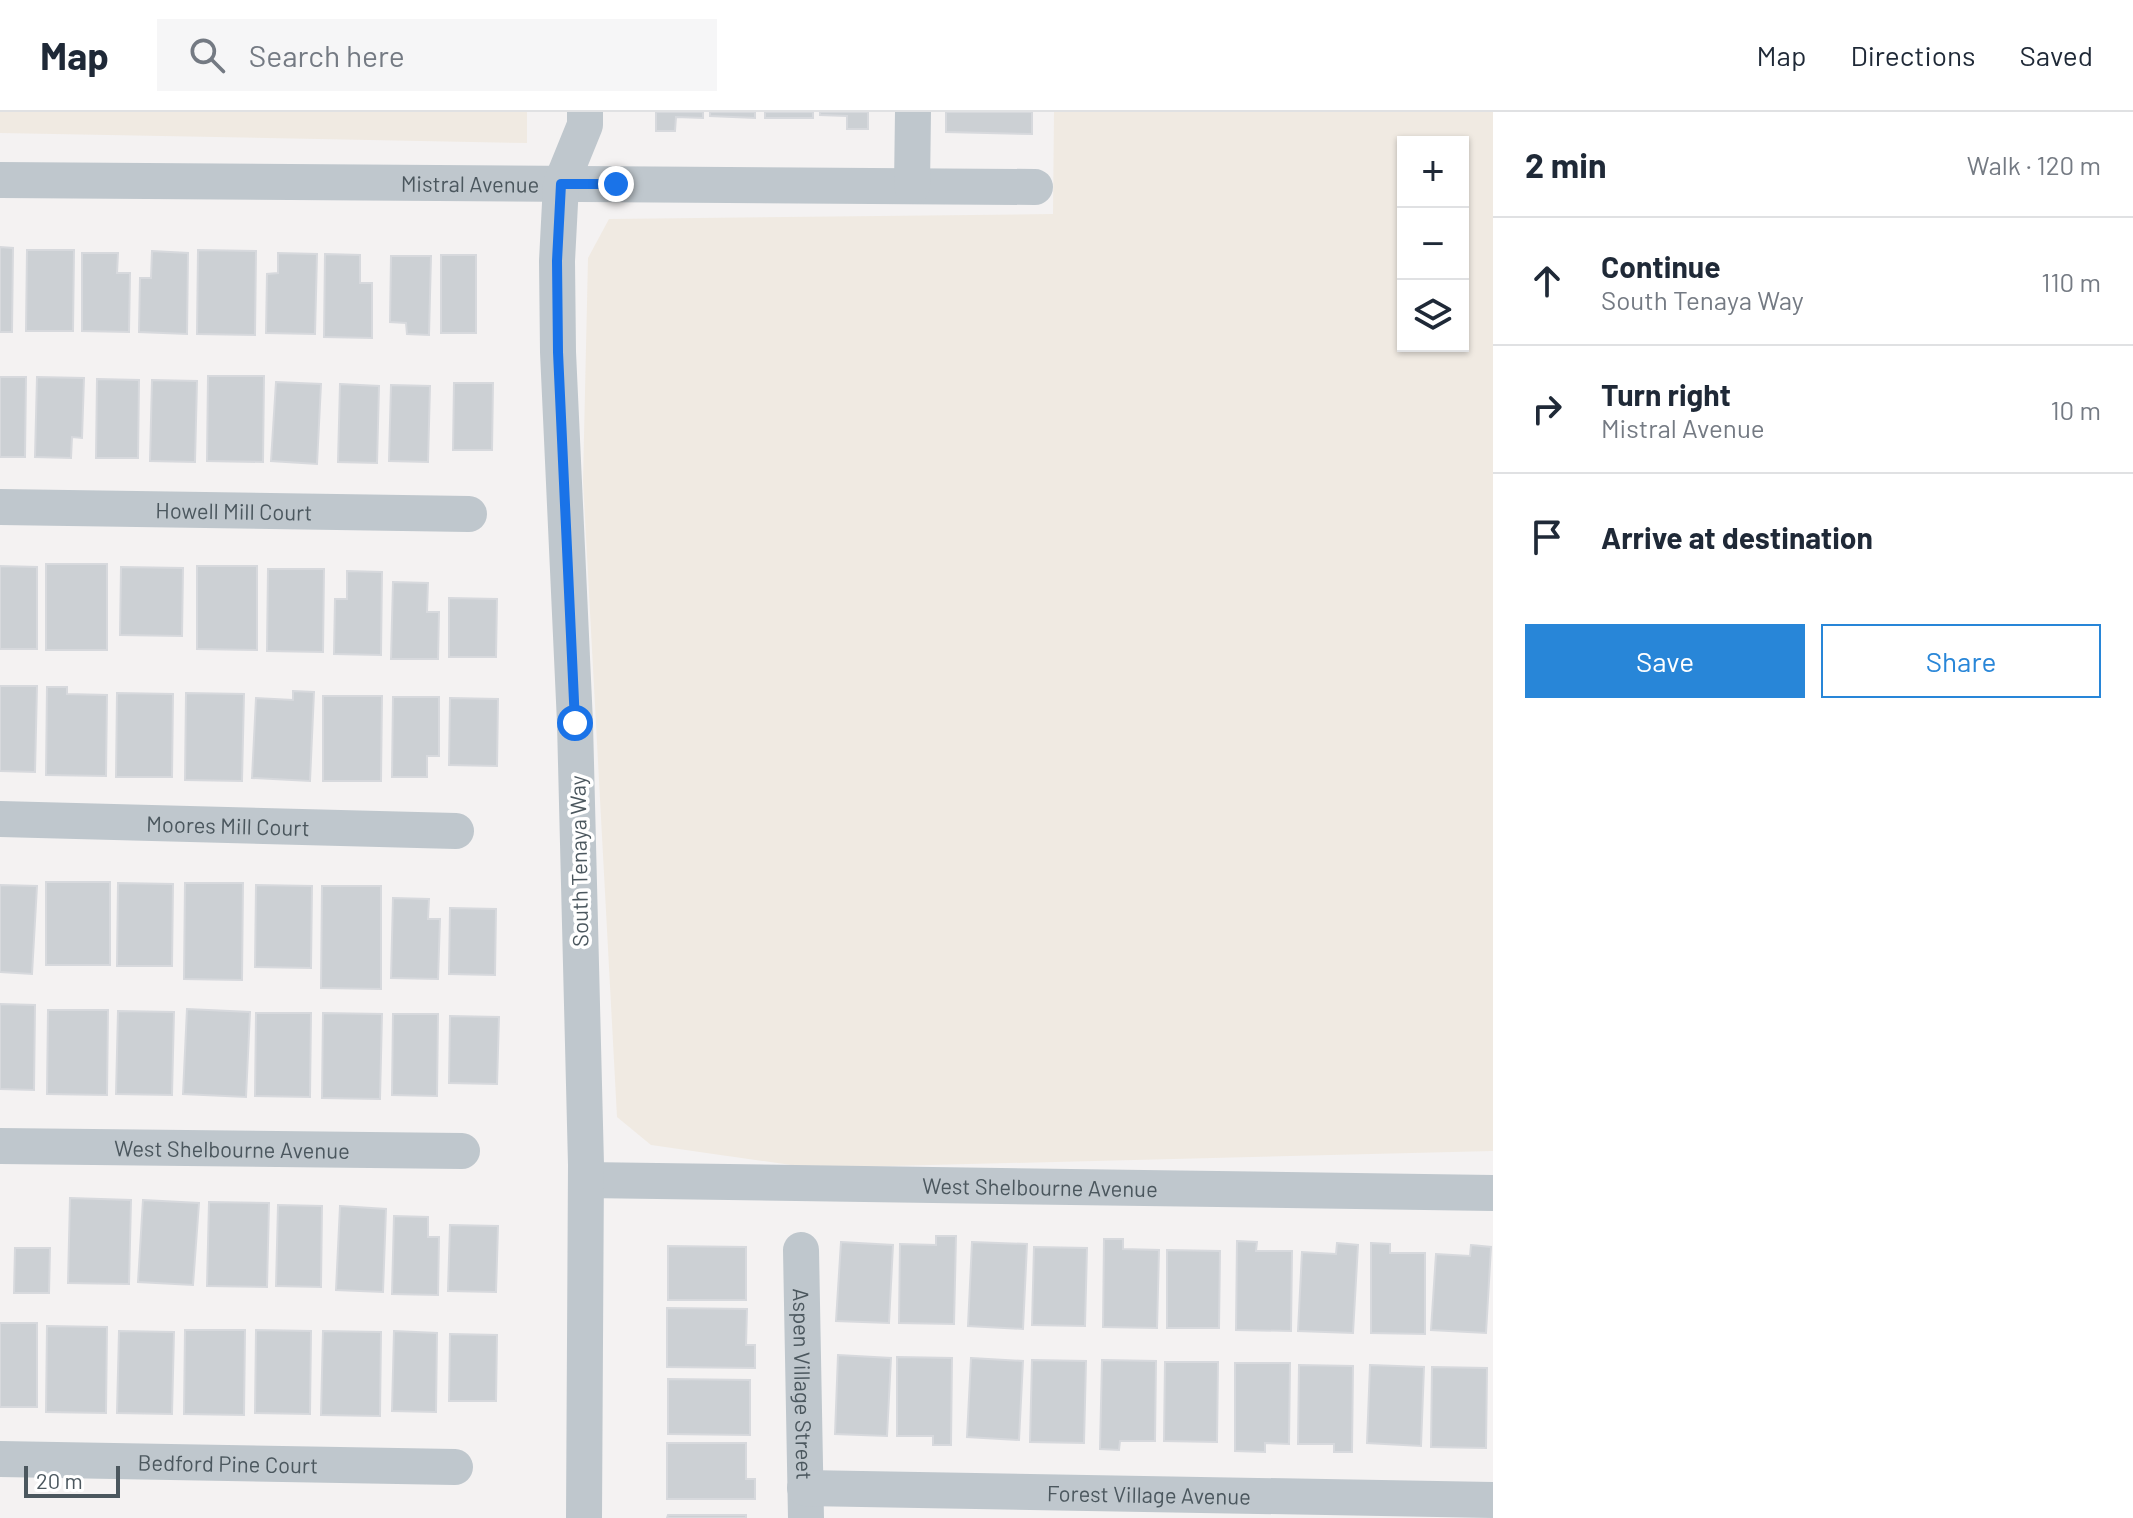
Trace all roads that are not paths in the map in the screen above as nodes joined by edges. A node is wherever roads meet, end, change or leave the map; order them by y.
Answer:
1 (585, 112) edge
2 (913, 112) edge
3 (0, 180) edge
4 (561, 184) junction
5 (912, 186) junction
6 (1035, 187) dead end
7 (0, 507) edge
8 (469, 514) dead end
9 (0, 819) edge
10 (456, 831) dead end
11 (0, 1146) edge
12 (462, 1151) dead end
13 (586, 1180) junction
14 (1493, 1193) edge
15 (801, 1250) dead end
16 (0, 1459) edge
17 (455, 1467) dead end
18 (1493, 1500) edge
19 (806, 1503) edge
20 (584, 1518) edge

1 - 4 street, South Tenaya Way
2 - 5 street
3 - 4 street, Mistral Avenue
4 - 5 street, Mistral Avenue
4 - 13 street, South Tenaya Way
5 - 6 street, Mistral Avenue
7 - 8 street, Howell Mill Court
9 - 10 street, Moores Mill Court
11 - 12 street, West Shelbourne Avenue
13 - 14 street, West Shelbourne Avenue
13 - 20 street, South Tenaya Way
15 - 19 street, Aspen Village Street
16 - 17 street, Bedford Pine Court
18 - 19 street, Forest Village Avenue

